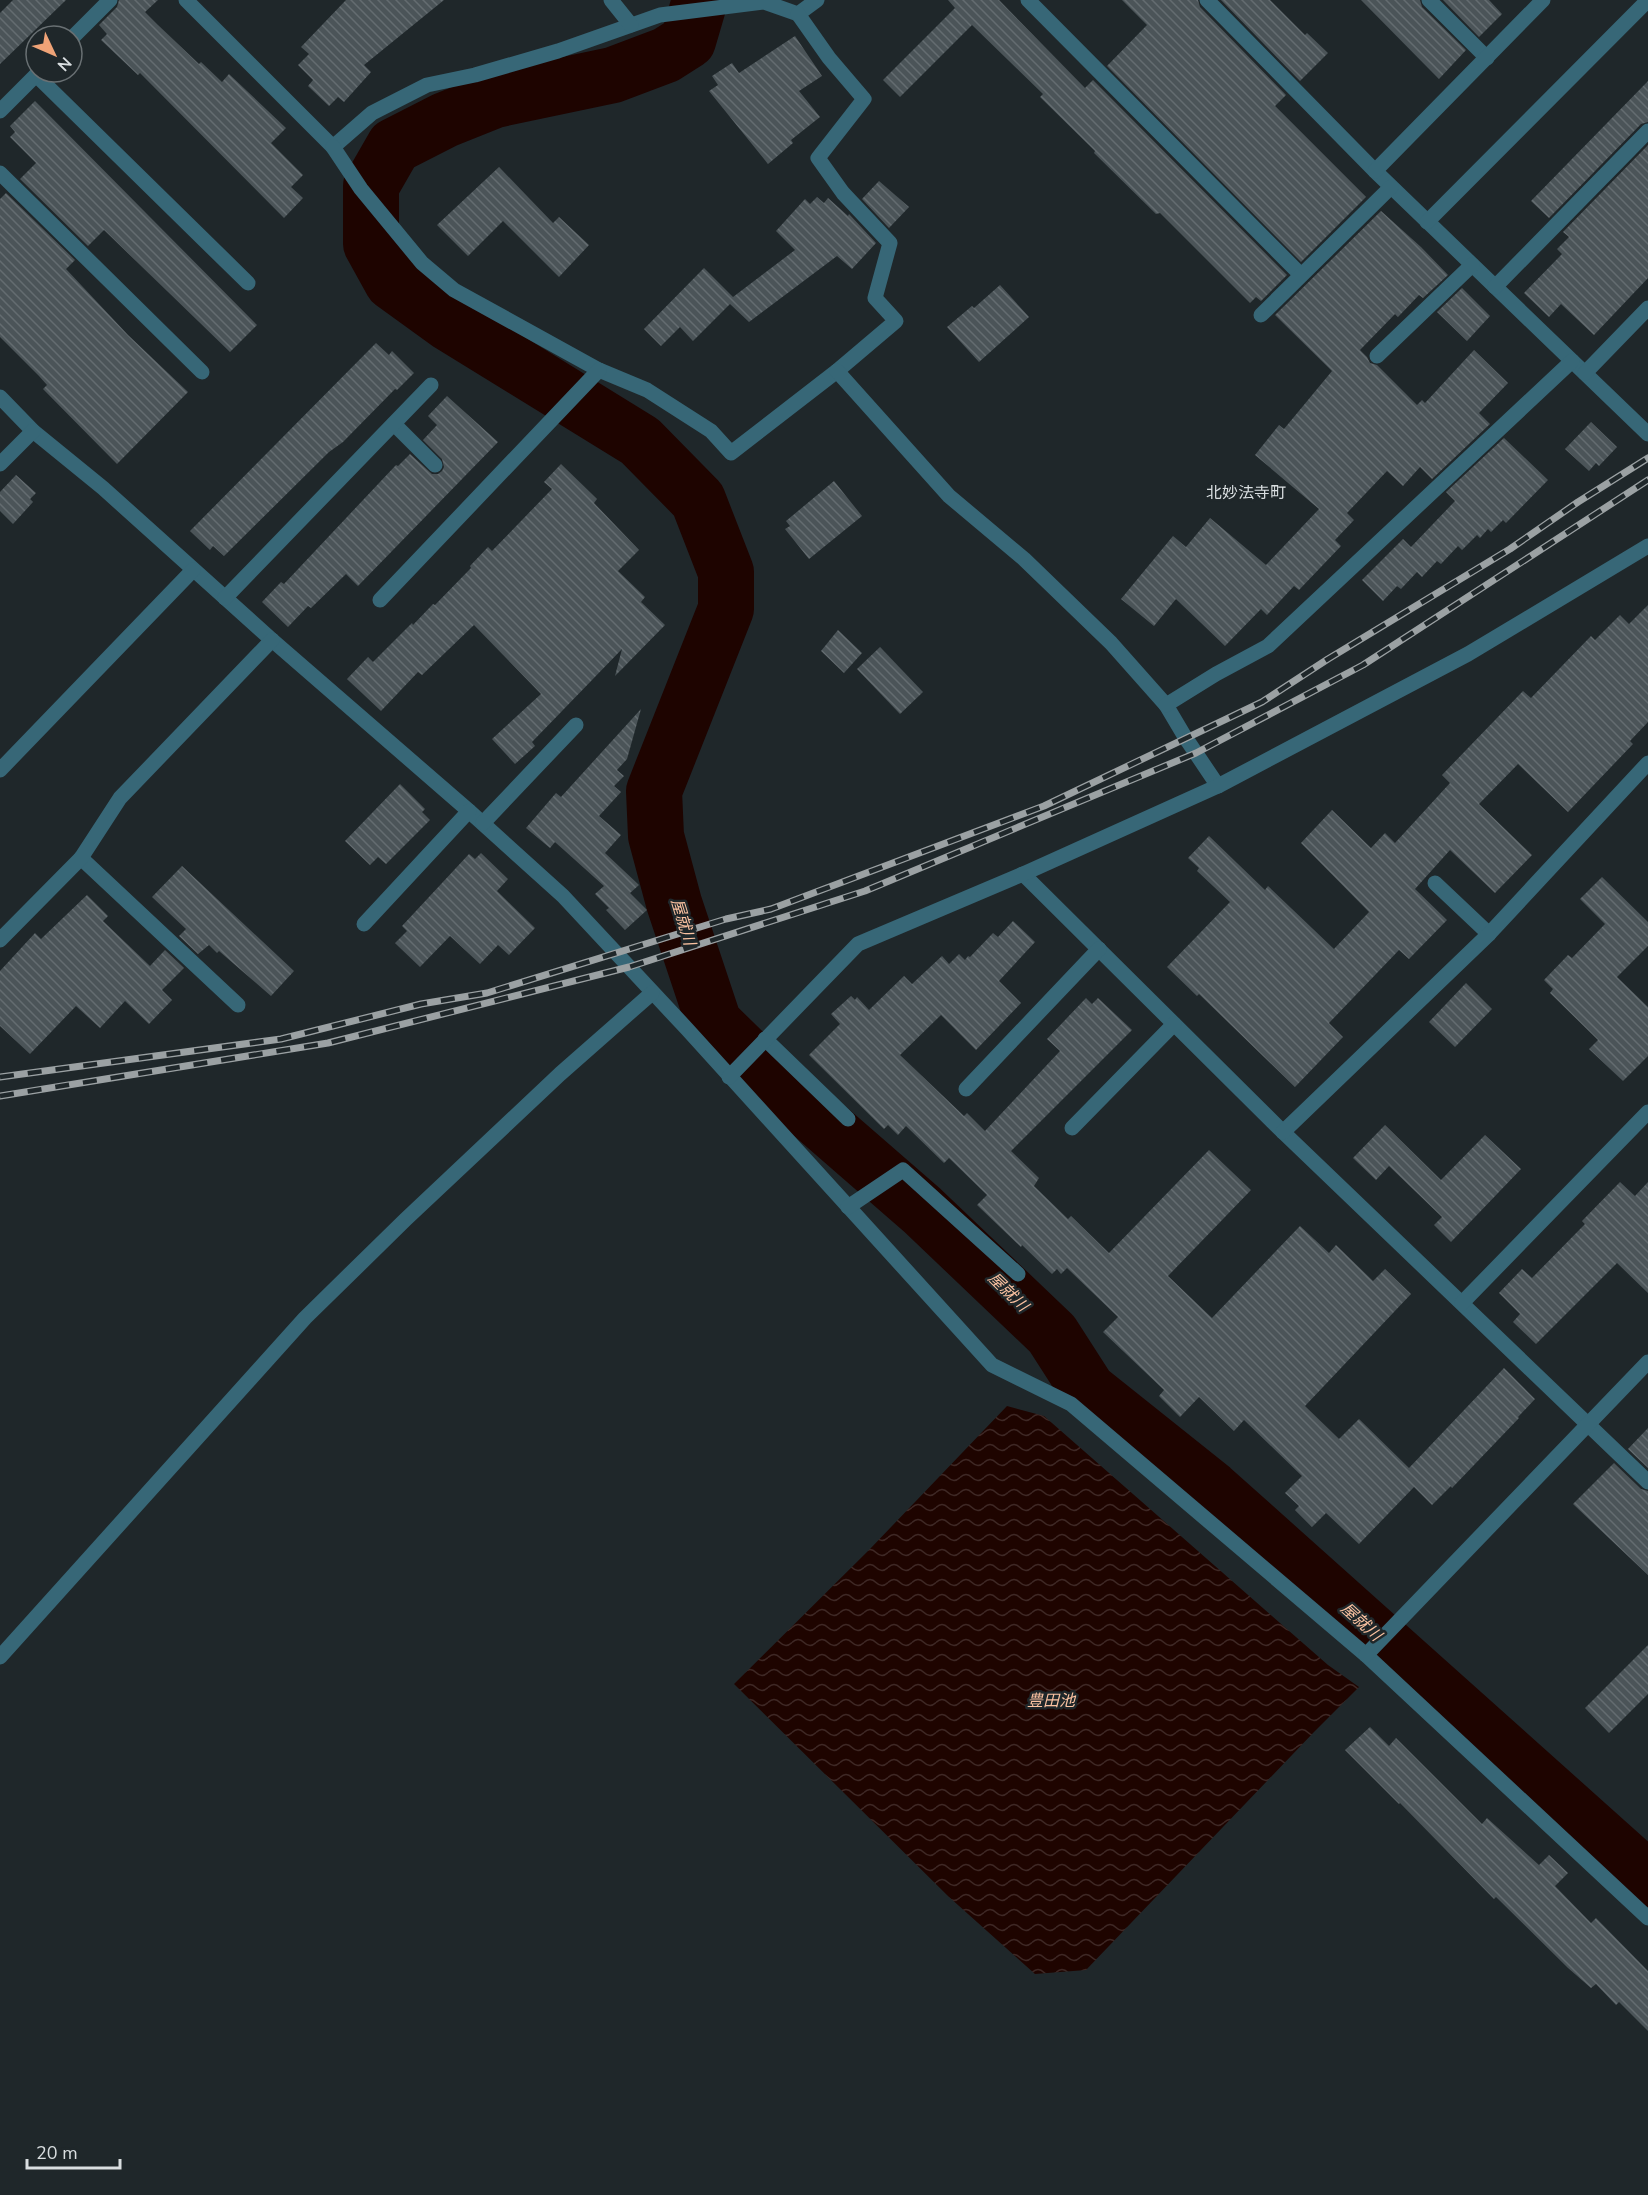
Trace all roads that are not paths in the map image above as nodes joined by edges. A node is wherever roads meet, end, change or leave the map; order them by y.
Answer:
1 (110, 0) edge
2 (186, 0) edge
3 (611, 0) edge
4 (817, 0) edge
5 (1028, 0) edge
6 (1207, 0) edge
7 (1430, 0) edge
8 (1543, 0) edge
9 (1648, 0) edge
10 (798, 14) junction
11 (84, 26) edge
12 (631, 26) junction
13 (1487, 58) junction
14 (27, 84) edge
15 (47, 84) edge
16 (0, 111) edge
17 (1648, 131) edge
18 (333, 147) junction
19 (1375, 171) junction
20 (0, 173) edge
21 (1391, 187) junction
22 (1427, 222) junction
23 (1472, 265) junction
24 (1301, 275) junction
25 (248, 283) dead end
26 (1495, 287) junction
27 (1648, 308) edge
28 (1261, 315) dead end
29 (1377, 356) dead end
30 (1572, 361) junction
31 (599, 370) junction
32 (837, 371) junction
33 (202, 372) dead end
34 (1585, 373) junction
35 (431, 385) dead end
36 (0, 397) edge
37 (394, 424) junction
38 (33, 431) junction
39 (1648, 434) edge
40 (0, 464) edge
41 (435, 465) dead end
42 (1648, 546) edge
43 (193, 570) junction
44 (225, 598) junction
45 (380, 600) dead end
46 (272, 640) junction
47 (1166, 705) junction
48 (576, 725) dead end
49 (1648, 763) edge
50 (0, 770) edge
51 (1218, 786) junction
52 (470, 811) junction
53 (483, 823) junction
54 (81, 858) junction
55 (1023, 874) junction
56 (1435, 883) dead end
57 (364, 924) dead end
58 (1489, 934) junction
59 (0, 940) edge
60 (1099, 949) junction
61 (652, 993) junction
62 (238, 1005) dead end
63 (1174, 1024) junction
64 (762, 1042) junction
65 (729, 1077) junction
66 (966, 1089) dead end
67 (1648, 1112) edge
68 (848, 1119) dead end
69 (1072, 1128) dead end
70 (1283, 1132) junction
71 (848, 1208) junction
72 (1018, 1274) dead end
73 (1462, 1303) junction
74 (1648, 1362) edge
75 (1588, 1425) junction
76 (1648, 1482) edge
77 (1366, 1655) junction
78 (0, 1658) edge
79 (1648, 1917) edge

1 - 11 street
2 - 18 street
3 - 12 street
4 - 10 street
5 - 24 street
6 - 19 street
7 - 13 street
8 - 13 street
9 - 22 street
10 - 12 street
10 - 32 street
12 - 18 street
13 - 19 street
14 - 16 street
15 - 25 street
17 - 26 street
18 - 31 street
19 - 21 street
20 - 33 street
21 - 22 street
21 - 24 street
22 - 23 street
23 - 26 street
23 - 29 street
24 - 28 street
26 - 30 street
27 - 34 street
30 - 34 street
30 - 47 street
31 - 32 street
31 - 45 street
32 - 47 street
34 - 39 street
35 - 37 street
36 - 38 street
37 - 41 street
37 - 44 street
38 - 40 street
38 - 43 street
42 - 51 street
43 - 44 street
43 - 50 street
44 - 46 street
46 - 52 street
46 - 54 street
47 - 51 street
48 - 53 street
49 - 58 street
51 - 55 street
52 - 53 street
52 - 57 street
53 - 61 street
54 - 59 street
54 - 62 street
55 - 60 street
55 - 64 street
56 - 58 street
58 - 70 street
60 - 63 street
60 - 66 street
61 - 65 street
61 - 78 street
63 - 69 street
63 - 70 street
64 - 65 street
64 - 68 street
65 - 71 street
67 - 73 street
70 - 73 street
71 - 72 street
71 - 77 street
73 - 75 street
74 - 75 street
75 - 76 street
75 - 77 street
77 - 79 street

